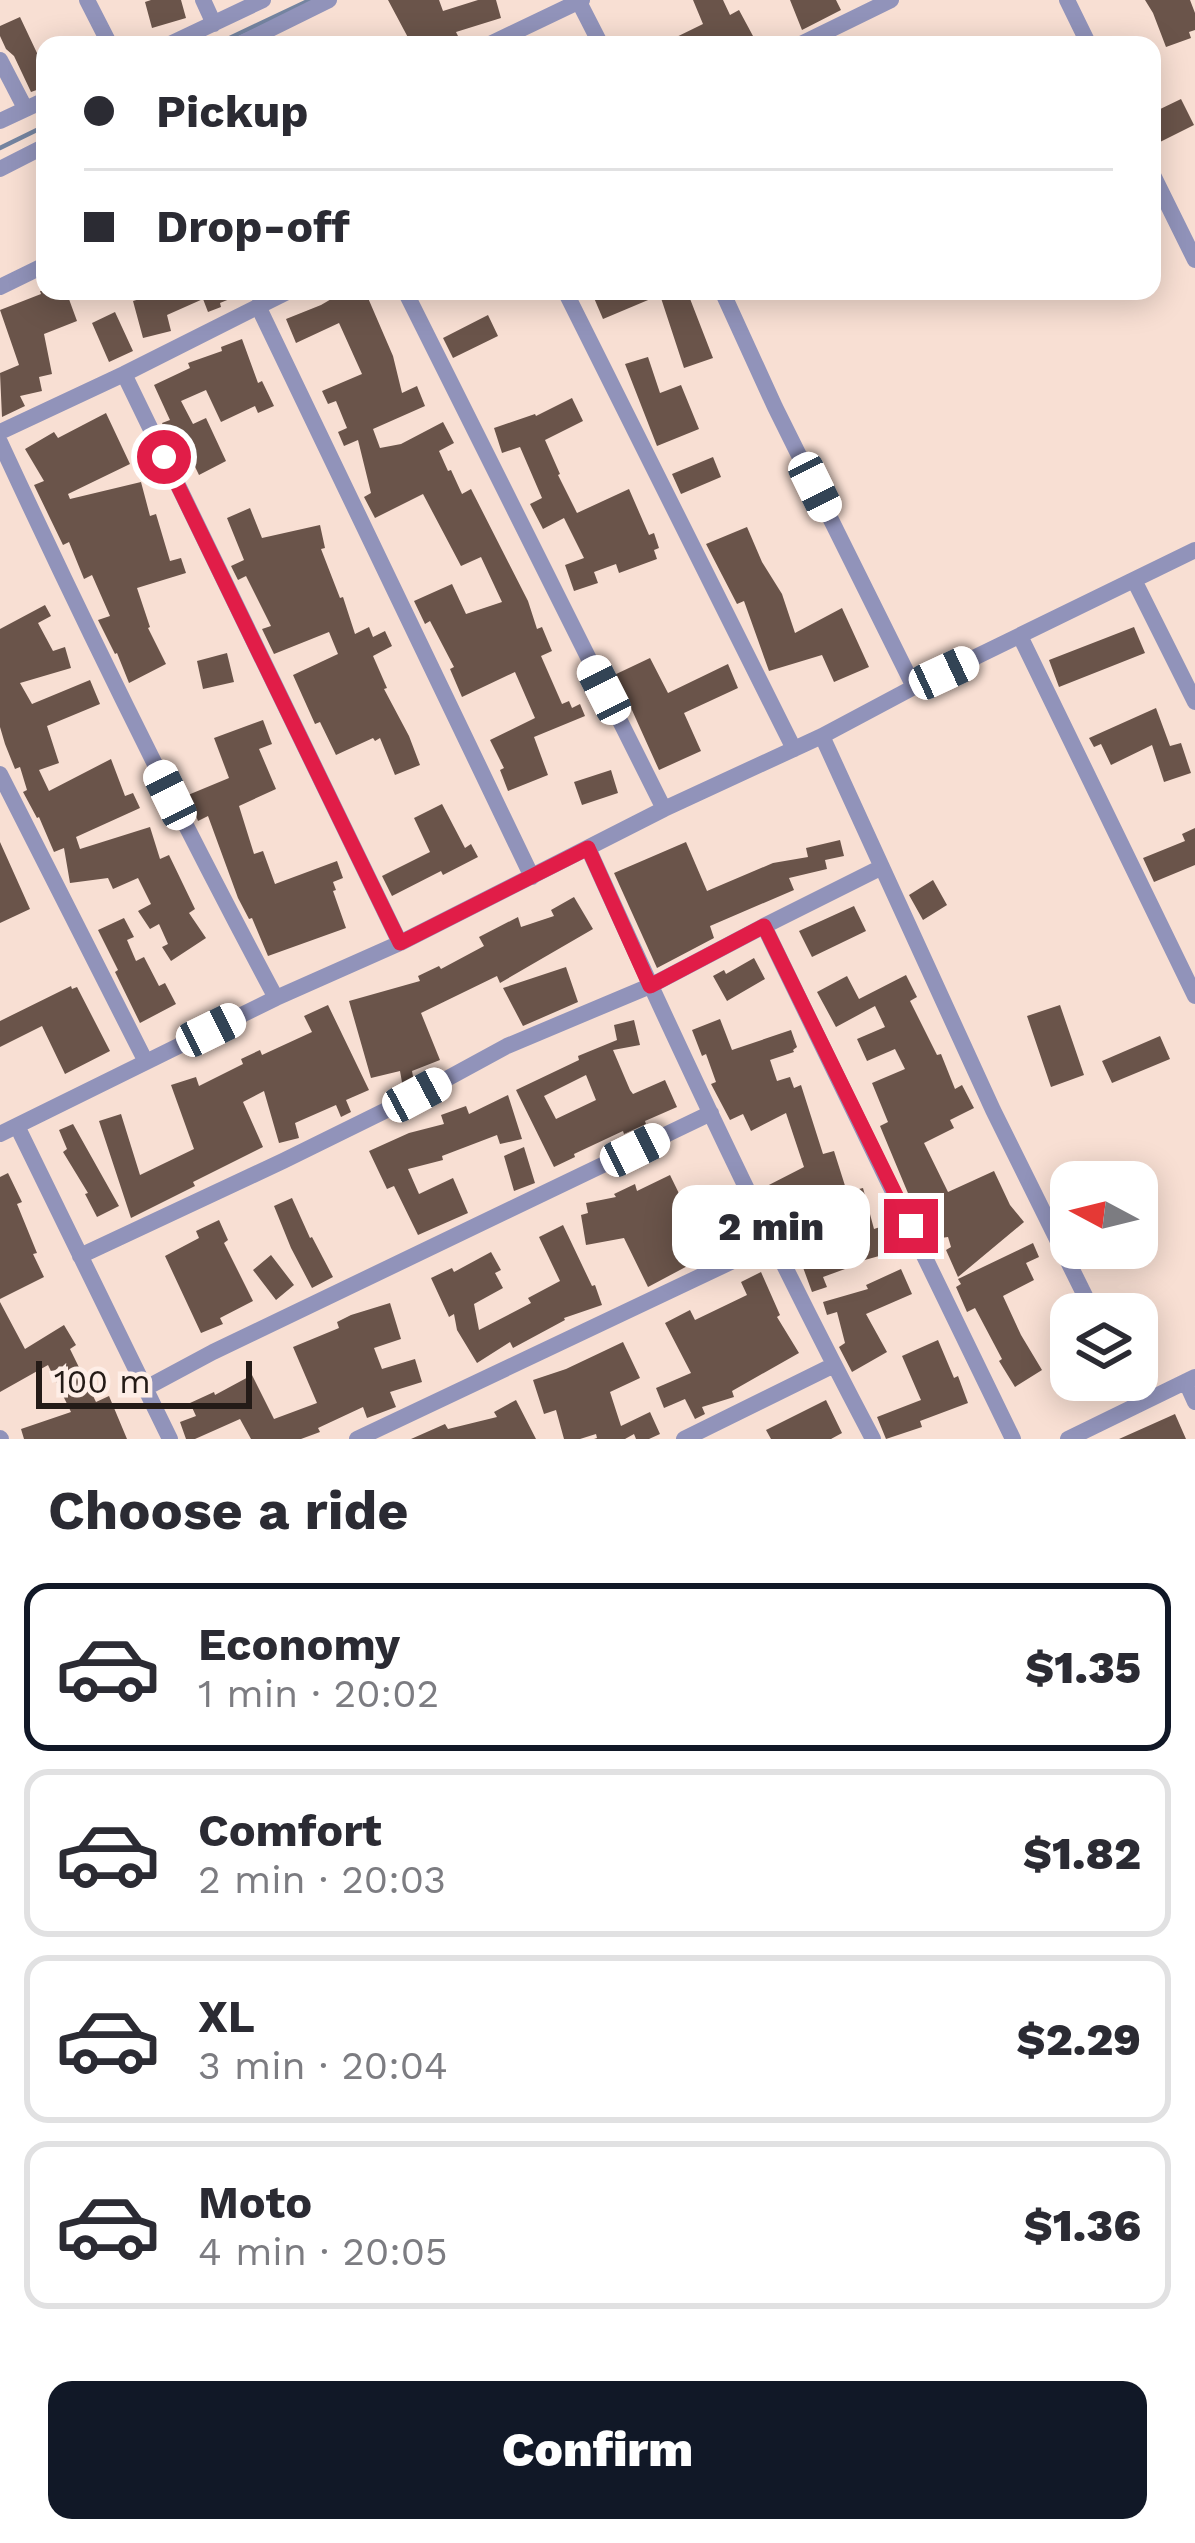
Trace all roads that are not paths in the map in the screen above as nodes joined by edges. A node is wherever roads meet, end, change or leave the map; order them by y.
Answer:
1 (87, 0) edge
2 (203, 0) edge
3 (263, 0) edge
4 (328, 0) edge
5 (580, 0) edge
6 (891, 0) edge
7 (1067, 0) edge
8 (214, 24) junction
9 (105, 36) edge
10 (188, 36) edge
11 (256, 36) edge
12 (506, 36) edge
13 (597, 36) edge
14 (818, 36) edge
15 (1085, 36) edge
16 (0, 60) edge
17 (36, 104) edge
18 (26, 108) junction
19 (0, 122) edge
20 (36, 151) edge
21 (0, 169) edge
22 (1161, 191) edge
23 (1195, 260) edge
24 (36, 269) edge
25 (0, 287) edge
26 (270, 300) edge
27 (410, 300) edge
28 (570, 300) edge
29 (726, 300) edge
30 (257, 306) junction
31 (124, 374) junction
32 (0, 432) edge
33 (0, 442) edge
34 (1195, 550) edge
35 (1134, 580) junction
36 (1020, 636) junction
37 (914, 687) junction
38 (1195, 702) edge
39 (822, 736) junction
40 (794, 749) junction
41 (0, 774) edge
42 (664, 809) junction
43 (588, 848) junction
44 (880, 868) junction
45 (532, 877) junction
46 (764, 926) junction
47 (400, 943) junction
48 (650, 986) junction
49 (1195, 996) edge
50 (276, 998) junction
51 (146, 1062) junction
52 (711, 1113) junction
53 (5, 1130) edge
54 (773, 1243) junction
55 (80, 1256) junction
56 (1084, 1293) edge
57 (834, 1365) junction
58 (1190, 1380) edge
59 (144, 1389) junction
60 (1136, 1401) edge
61 (1195, 1402) edge
62 (1138, 1404) junction
63 (170, 1439) edge
64 (357, 1439) edge
65 (683, 1439) edge
66 (873, 1439) edge
67 (1013, 1439) edge
68 (1068, 1439) edge

1 - 9 street
2 - 8 street
3 - 8 street
4 - 11 street
5 - 12 street
5 - 13 street
6 - 14 street
7 - 15 street
8 - 10 street
16 - 18 street
17 - 18 street
18 - 19 street
20 - 21 street
22 - 23 street
24 - 25 street
26 - 30 street
27 - 42 street
28 - 40 street
29 - 37 street
30 - 31 street
30 - 45 street
31 - 32 street
31 - 47 street
33 - 50 street
34 - 35 street
35 - 36 street
35 - 38 street
36 - 37 street
36 - 49 street
37 - 39 street
39 - 40 street
39 - 44 street
40 - 42 street
41 - 51 street
42 - 43 street
43 - 45 street
43 - 48 street
44 - 46 street
44 - 56 street
45 - 47 street
46 - 48 street
46 - 67 street
47 - 50 street
48 - 52 street
48 - 55 street
50 - 51 street
51 - 53 street
52 - 54 street
52 - 59 street
53 - 55 street
54 - 57 street
54 - 64 street
55 - 59 street
57 - 65 street
57 - 66 street
58 - 61 street
58 - 62 street
59 - 63 street
60 - 62 street
62 - 68 street

